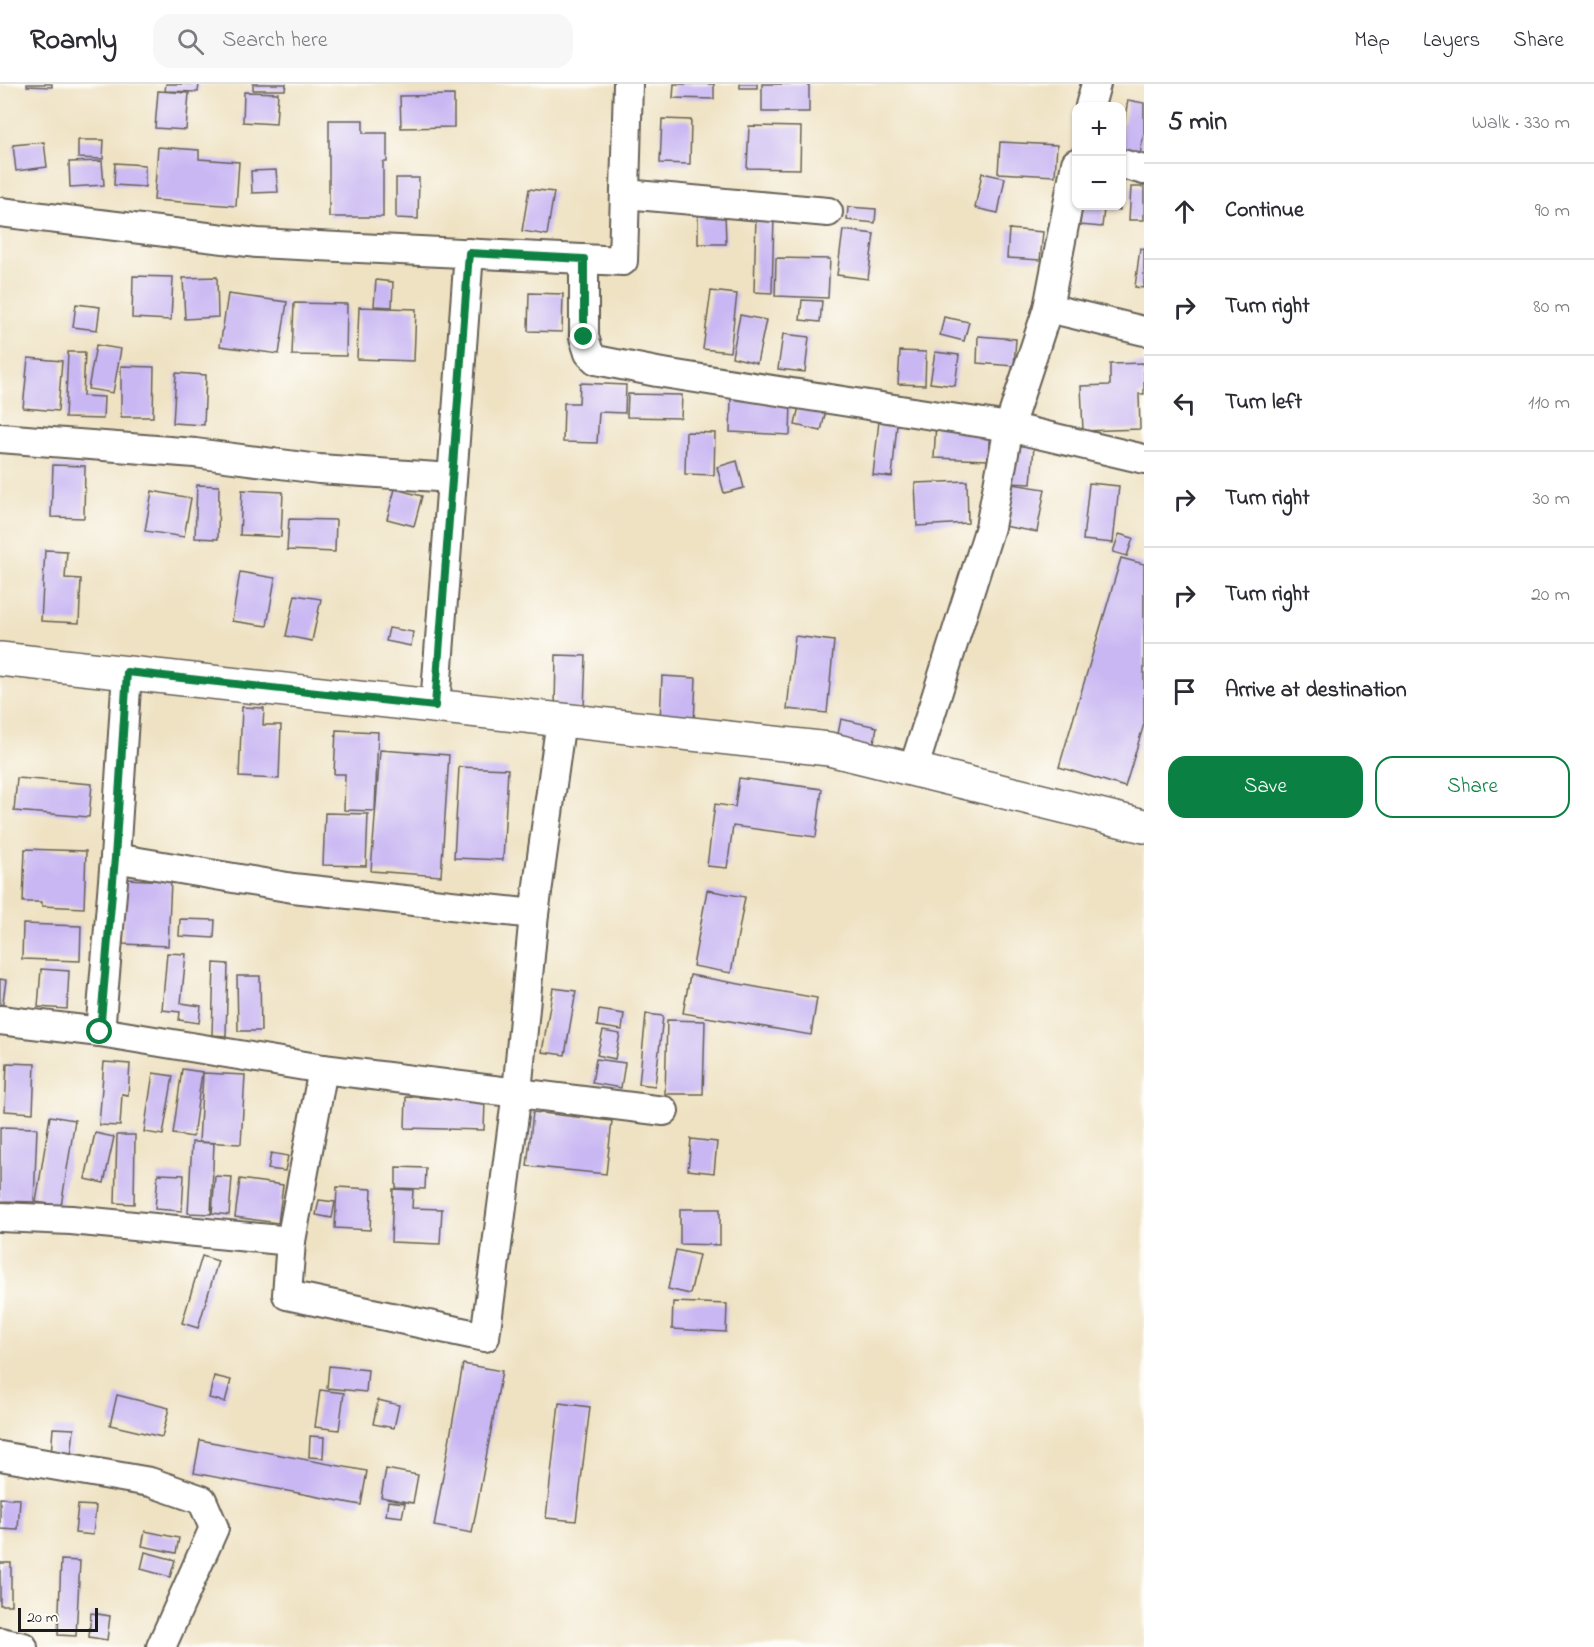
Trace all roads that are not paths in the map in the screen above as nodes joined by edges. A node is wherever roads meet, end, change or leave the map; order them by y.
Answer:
1 (628, 84) edge
2 (1096, 84) edge
3 (1091, 102) edge
4 (1126, 165) edge
5 (1144, 170) edge
6 (1072, 188) edge
7 (625, 194) junction
8 (0, 212) edge
9 (828, 212) dead end
10 (469, 253) junction
11 (584, 259) junction
12 (1048, 308) junction
13 (1144, 331) edge
14 (1009, 427) junction
15 (0, 438) edge
16 (1144, 459) edge
17 (452, 478) junction
18 (0, 659) edge
19 (127, 672) junction
20 (435, 706) junction
21 (561, 720) junction
22 (913, 770) junction
23 (1144, 826) edge
24 (115, 858) junction
25 (534, 914) junction
26 (0, 1020) edge
27 (100, 1032) junction
28 (323, 1069) junction
29 (517, 1092) junction
30 (664, 1112) dead end
31 (0, 1217) edge
32 (291, 1241) junction
33 (0, 1456) edge
34 (0, 1642) edge
35 (23, 1647) edge
36 (161, 1647) edge

1 - 7 street
2 - 3 street
4 - 5 street
6 - 12 street
7 - 9 street
7 - 11 street
8 - 10 street
10 - 11 street
10 - 17 street
11 - 14 street
12 - 13 street
12 - 14 street
14 - 16 street
14 - 22 street
15 - 17 street
17 - 20 street
18 - 19 street
19 - 20 street
19 - 24 street
20 - 21 street
21 - 22 street
21 - 25 street
22 - 23 street
24 - 25 street
24 - 27 street
25 - 29 street
26 - 27 street
27 - 28 street
28 - 29 street
28 - 32 street
29 - 30 street
29 - 32 street
31 - 32 street
33 - 36 street
34 - 35 street

